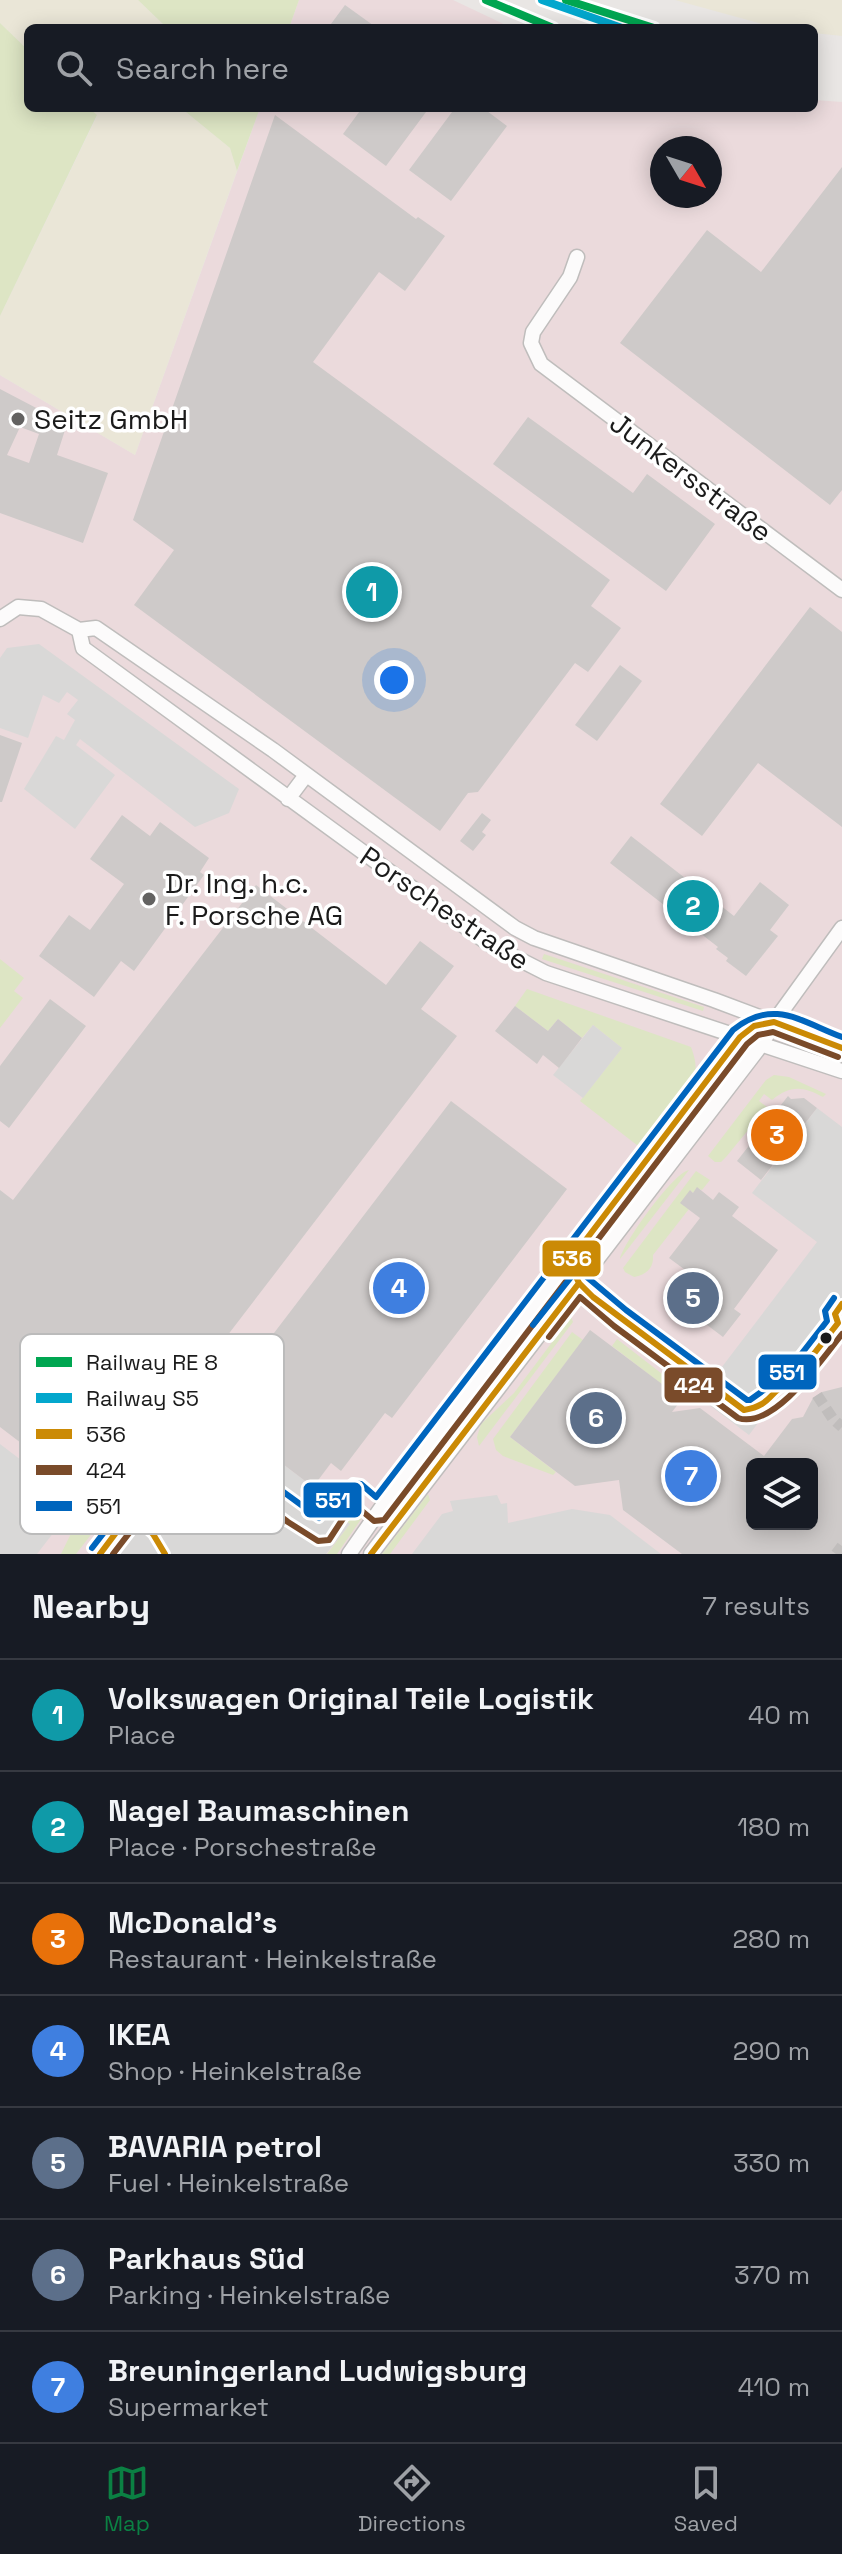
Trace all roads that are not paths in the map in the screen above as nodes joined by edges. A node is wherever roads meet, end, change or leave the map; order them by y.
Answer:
1 (577, 257) dead end
2 (842, 590) edge
3 (0, 619) edge
4 (79, 630) junction
5 (306, 775) junction
6 (288, 799) junction
7 (842, 928) edge
8 (774, 1022) junction
9 (740, 1037) junction
10 (762, 1044) junction
11 (842, 1048) edge
12 (842, 1071) edge
13 (378, 1512) junction
14 (393, 1524) junction
15 (349, 1554) edge
16 (371, 1554) edge

1 - 2 street, Junkersstraße
3 - 4 street
4 - 5 street, Porschestraße
4 - 6 street, Porschestraße
5 - 6 street
5 - 8 street, Porschestraße
6 - 9 street, Porschestraße
7 - 8 street
8 - 9 street
8 - 10 street
8 - 11 street, Porschestraße
9 - 10 street, Porschestraße
9 - 13 street
10 - 12 street, Porschestraße
10 - 14 street
13 - 14 street
13 - 15 street
14 - 16 street

